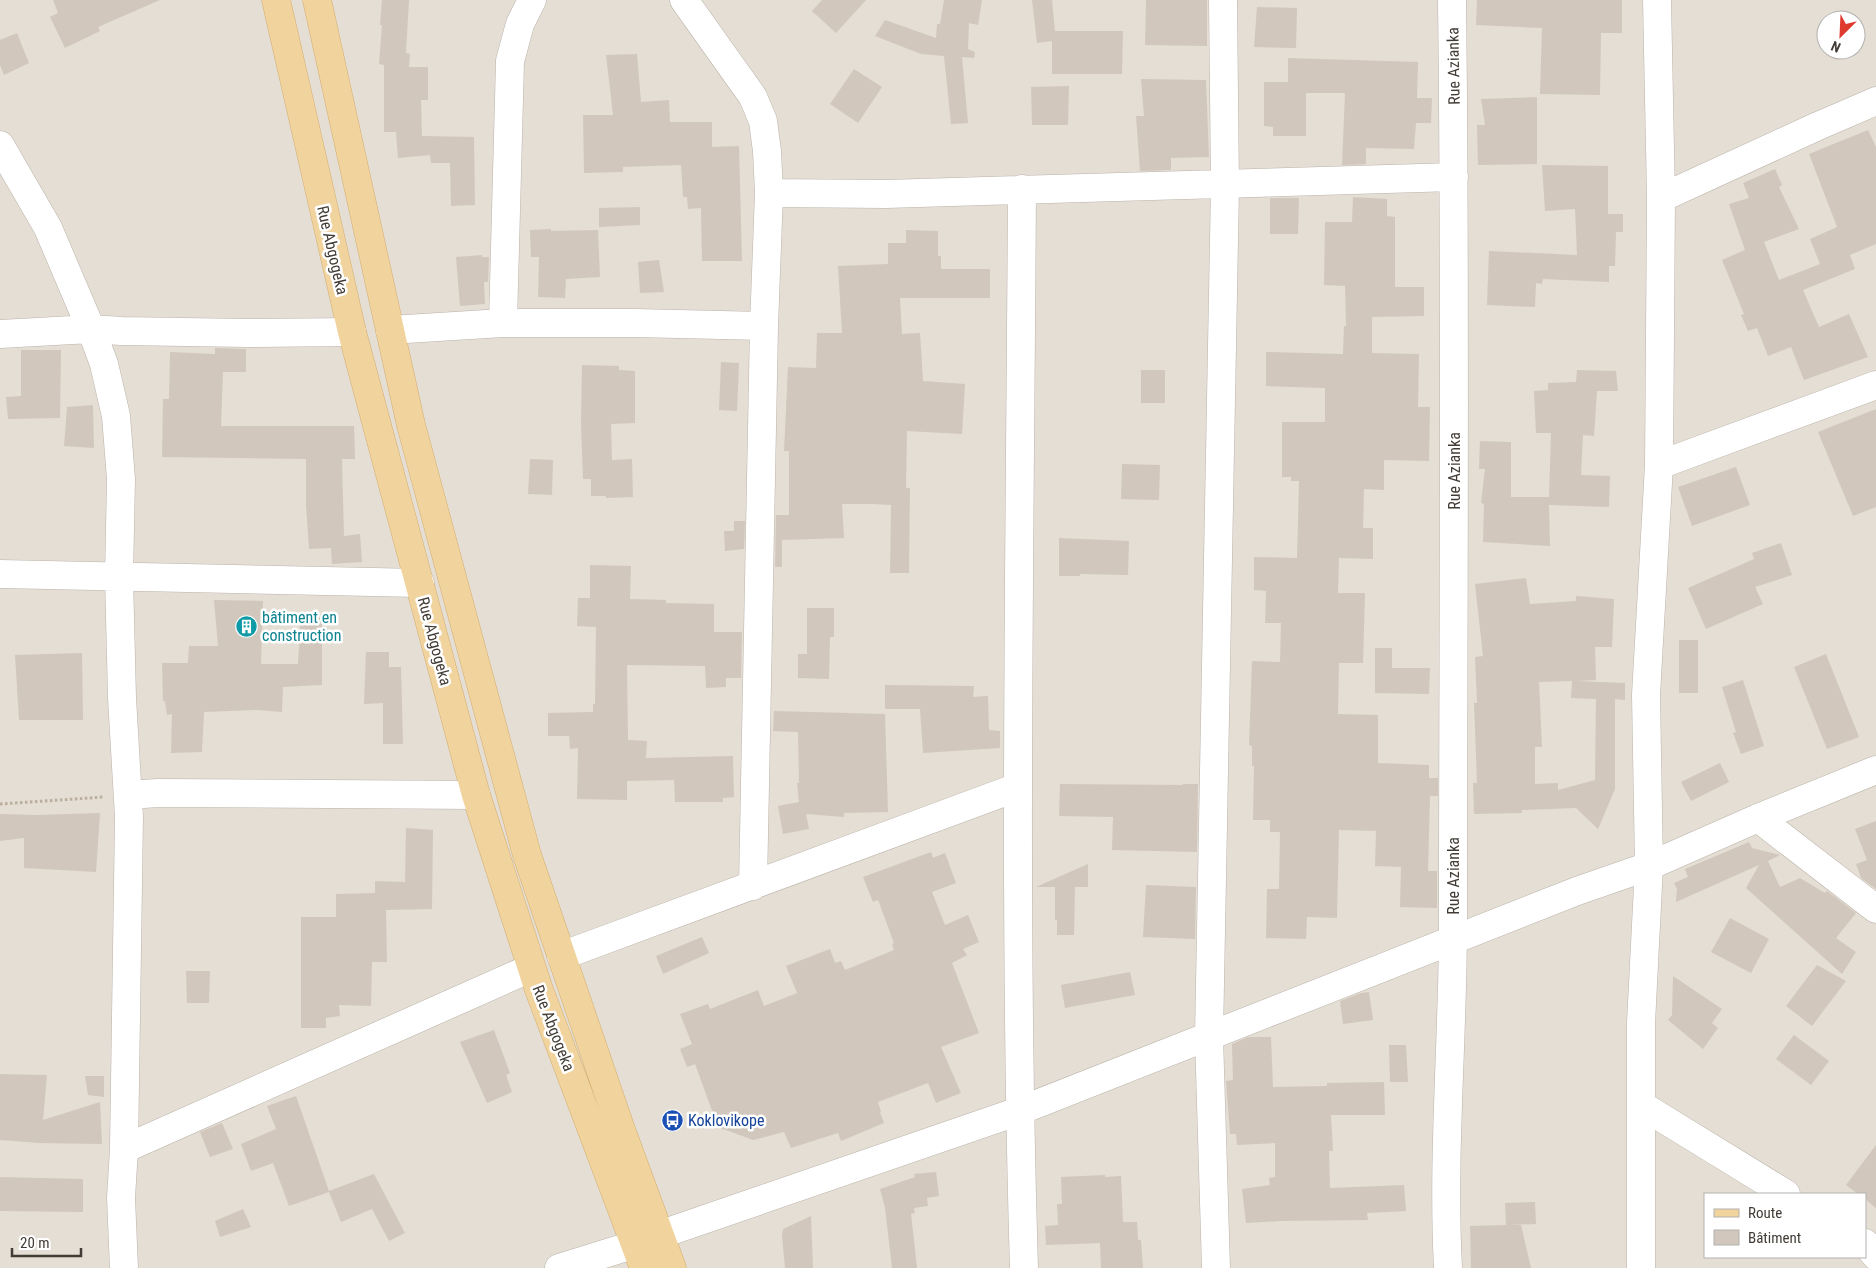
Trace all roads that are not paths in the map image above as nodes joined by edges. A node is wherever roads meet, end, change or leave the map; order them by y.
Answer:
1 (276, 0) edge
2 (317, 0) edge
3 (532, 0) edge
4 (684, 0) edge
5 (1223, 0) edge
6 (1452, 0) edge
7 (1658, 0) edge
8 (1876, 101) edge
9 (0, 144) edge
10 (1454, 177) junction
11 (1225, 184) junction
12 (1022, 190) junction
13 (769, 193) junction
14 (1661, 198) junction
15 (503, 323) junction
16 (764, 326) junction
17 (91, 329) junction
18 (390, 330) junction
19 (352, 332) junction
20 (0, 334) edge
21 (1876, 385) edge
22 (1660, 465) junction
23 (0, 574) edge
24 (119, 576) junction
25 (420, 583) junction
26 (1876, 770) edge
27 (1018, 786) junction
28 (128, 795) junction
29 (476, 795) junction
30 (1758, 818) junction
31 (1650, 866) junction
32 (753, 886) junction
33 (1876, 910) edge
34 (1453, 941) junction
35 (561, 956) junction
36 (531, 968) junction
37 (1209, 1037) junction
38 (1641, 1105) junction
39 (1019, 1111) junction
40 (124, 1149) junction
41 (1784, 1193) edge
42 (1866, 1244) edge
43 (646, 1249) edge
44 (1876, 1256) edge
45 (124, 1268) edge
46 (559, 1268) edge
47 (672, 1268) edge
48 (1024, 1268) edge
49 (1216, 1268) edge
50 (1448, 1268) edge
51 (1640, 1268) edge

1 - 19 main road, Rue Abgogeka
2 - 18 main road, Rue Abgogeka
3 - 15 street
4 - 13 street
5 - 11 street
6 - 10 street, Rue Azianka
7 - 14 street
8 - 14 street
9 - 17 street
10 - 11 street
10 - 34 street, Rue Azianka
11 - 12 street
11 - 37 street
12 - 13 street
12 - 27 street
13 - 16 street
14 - 22 street
15 - 16 street
15 - 18 street
16 - 32 street
17 - 19 street
17 - 20 street
17 - 24 street
18 - 35 main road, Rue Abgogeka
19 - 25 main road, Rue Abgogeka
21 - 22 street
22 - 31 street
23 - 24 street
24 - 25 street
24 - 28 street
25 - 29 main road, Rue Abgogeka
26 - 30 street
27 - 32 street
27 - 39 street
28 - 29 street
28 - 40 street
29 - 36 main road, Rue Abgogeka
30 - 31 street
30 - 33 street
31 - 34 street
31 - 38 street
32 - 35 street
34 - 37 street
34 - 50 street, Rue Azianka
35 - 43 main road, Rue Abgogeka
36 - 40 street
36 - 43 main road, Rue Abgogeka
37 - 39 street
37 - 49 street
38 - 41 street
38 - 51 street
39 - 43 street
39 - 48 street
40 - 45 street
42 - 44 street
43 - 46 street
43 - 47 main road, Rue Abgogeka

